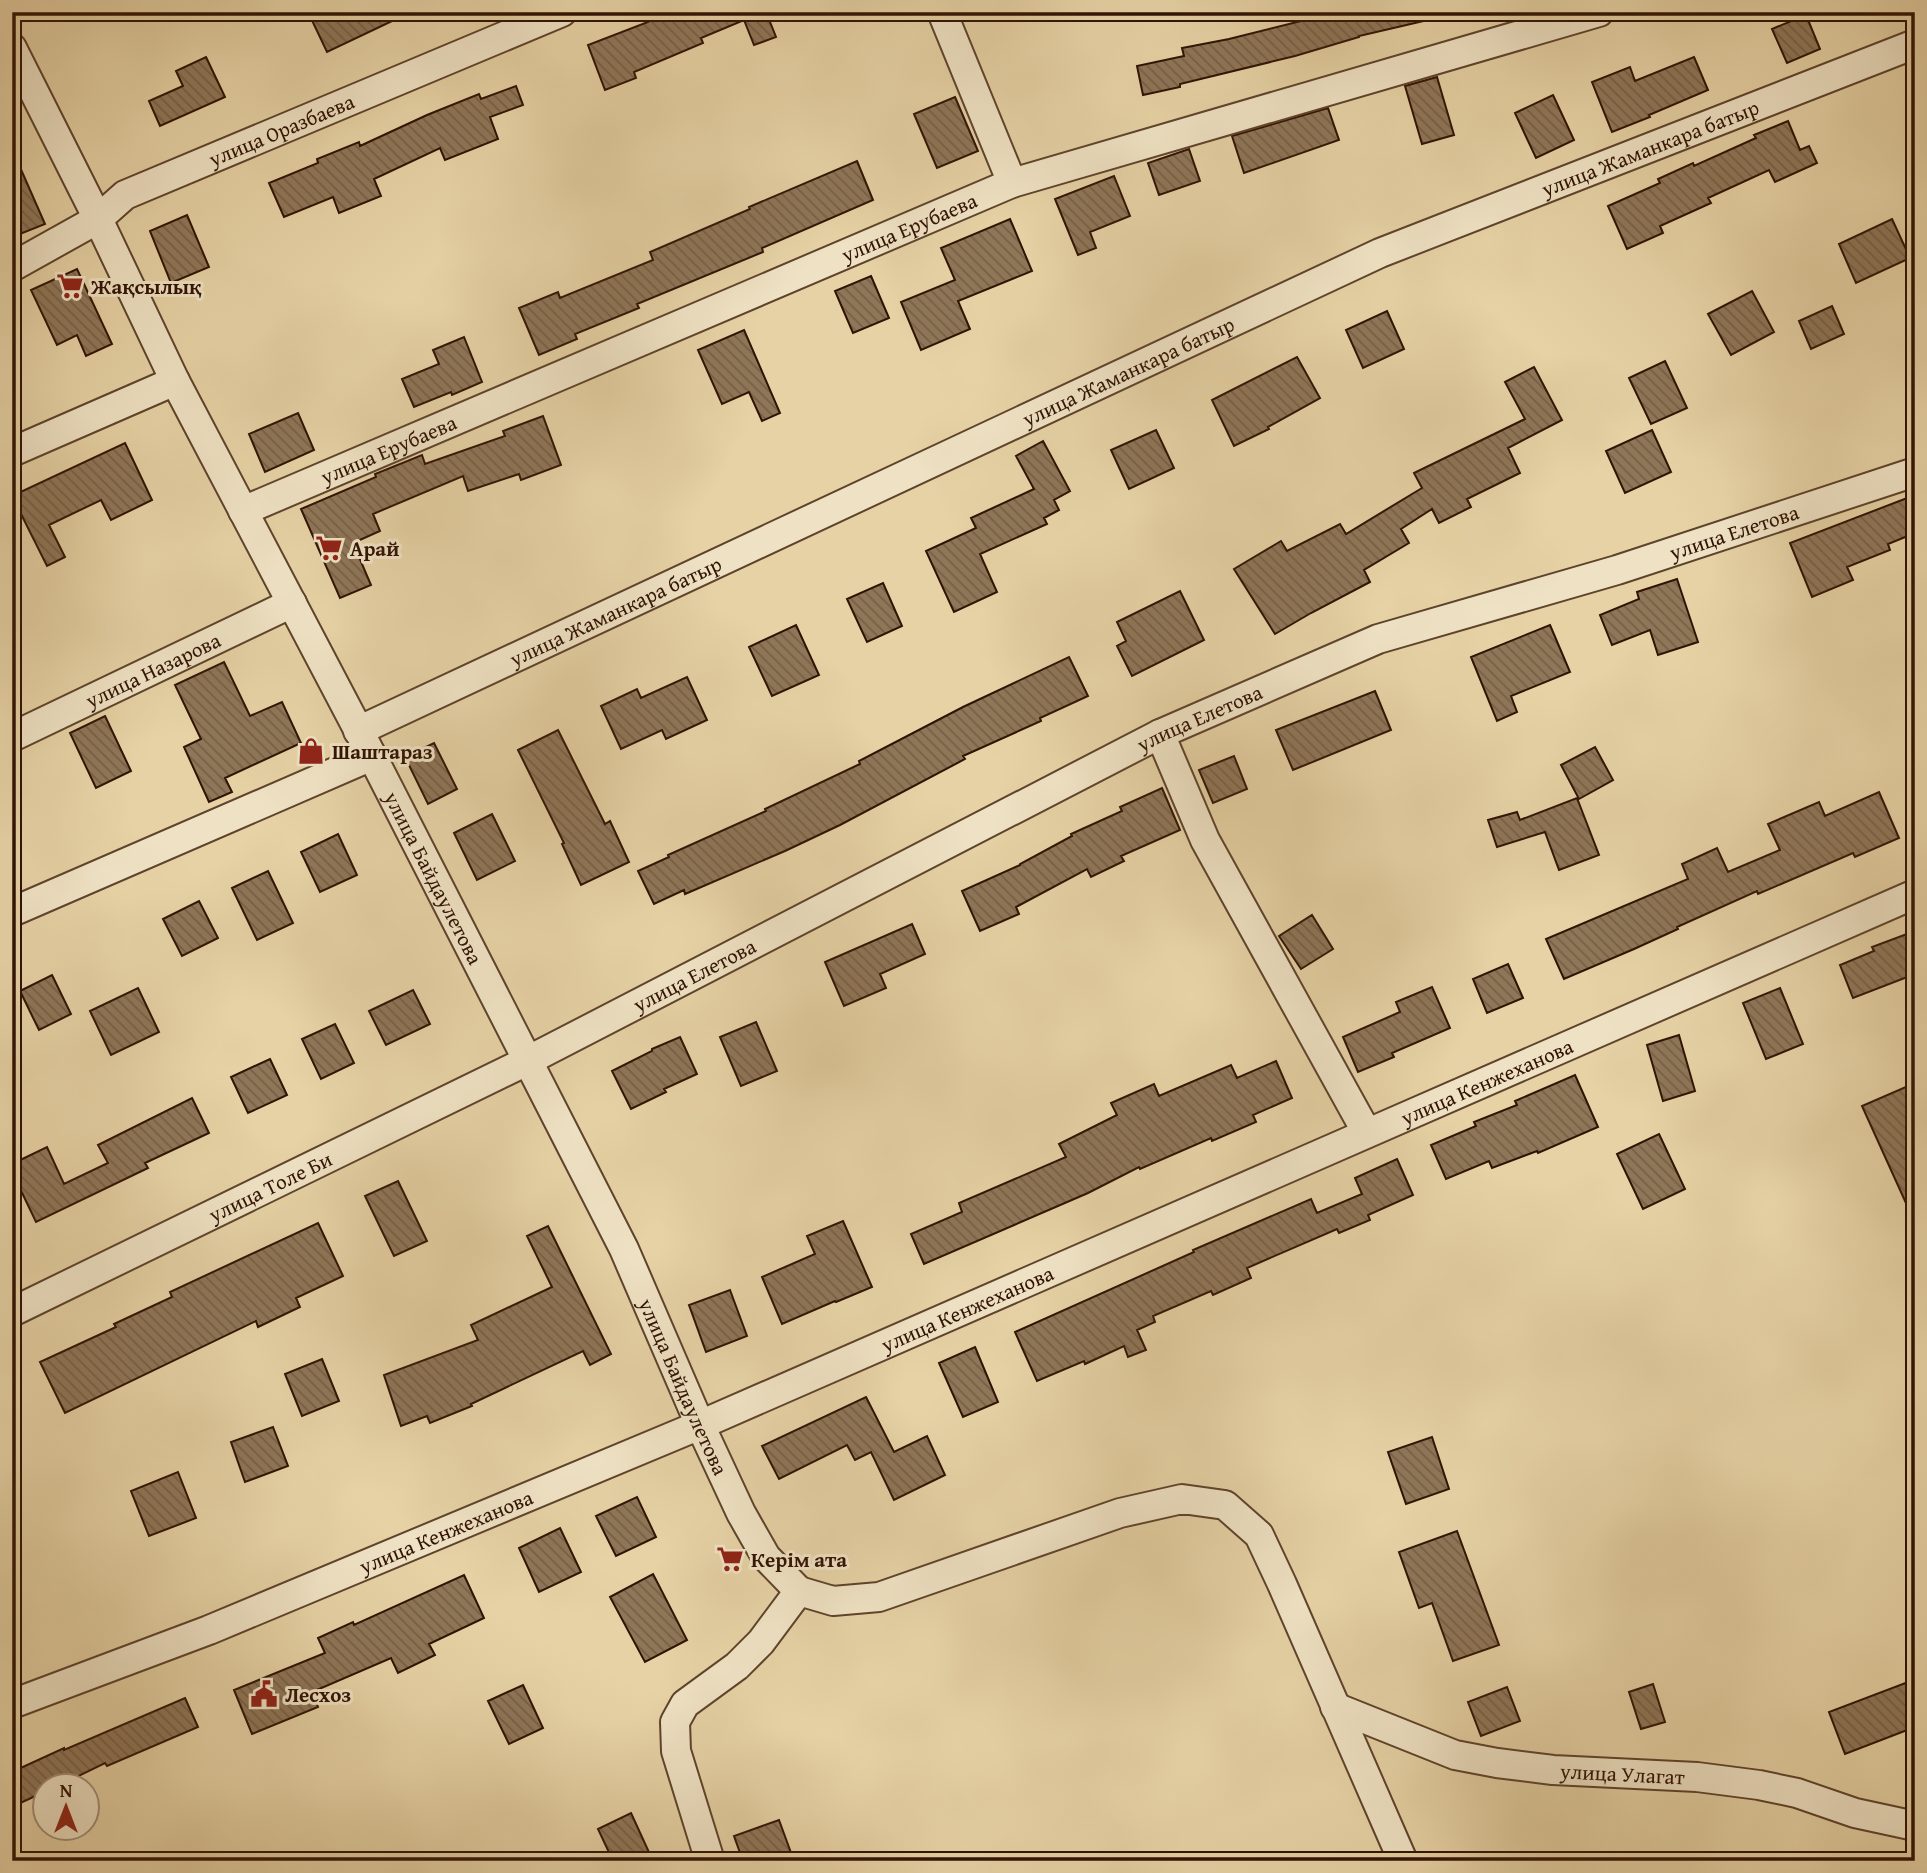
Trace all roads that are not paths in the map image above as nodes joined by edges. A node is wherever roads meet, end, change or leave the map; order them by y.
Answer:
1 (562, 12) edge
2 (942, 12) edge
3 (1600, 12) edge
4 (1915, 44) edge
5 (14, 56) edge
6 (1012, 183) junction
7 (98, 219) junction
8 (12, 268) edge
9 (175, 381) junction
10 (12, 452) edge
11 (1915, 472) edge
12 (243, 511) junction
13 (292, 603) junction
14 (358, 731) junction
15 (1160, 734) junction
16 (12, 737) edge
17 (372, 756) junction
18 (1915, 894) edge
19 (12, 912) edge
20 (527, 1061) junction
21 (1367, 1133) junction
22 (12, 1312) edge
23 (700, 1425) junction
24 (799, 1591) junction
25 (12, 1704) edge
26 (1335, 1707) junction
27 (1915, 1826) edge
28 (710, 1861) edge
29 (1403, 1861) edge

1 - 7 street, улица Оразбаева
2 - 6 street
3 - 6 street, улица Ерубаева
4 - 14 street, улица Жаманкара батыр
5 - 7 street, улица Байдаулетова
6 - 12 street, улица Ерубаева
7 - 8 street, улица Оразбаева
7 - 9 street, улица Байдаулетова
9 - 10 street
9 - 12 street, улица Байдаулетова
11 - 15 street, улица Елетова
12 - 13 street, улица Байдаулетова
13 - 14 street, улица Байдаулетова
13 - 16 street, улица Назарова
14 - 17 street, улица Байдаулетова
15 - 20 street, улица Елетова
15 - 21 street
17 - 19 street
17 - 20 street, улица Байдаулетова
18 - 21 street, улица Кенжеханова
20 - 22 street, улица Толе Би
20 - 23 street, улица Байдаулетова
21 - 23 street, улица Кенжеханова
23 - 24 street, улица Байдаулетова
23 - 25 street, улица Кенжеханова
24 - 26 street
24 - 28 street
26 - 27 street, улица Улагат
26 - 29 street

